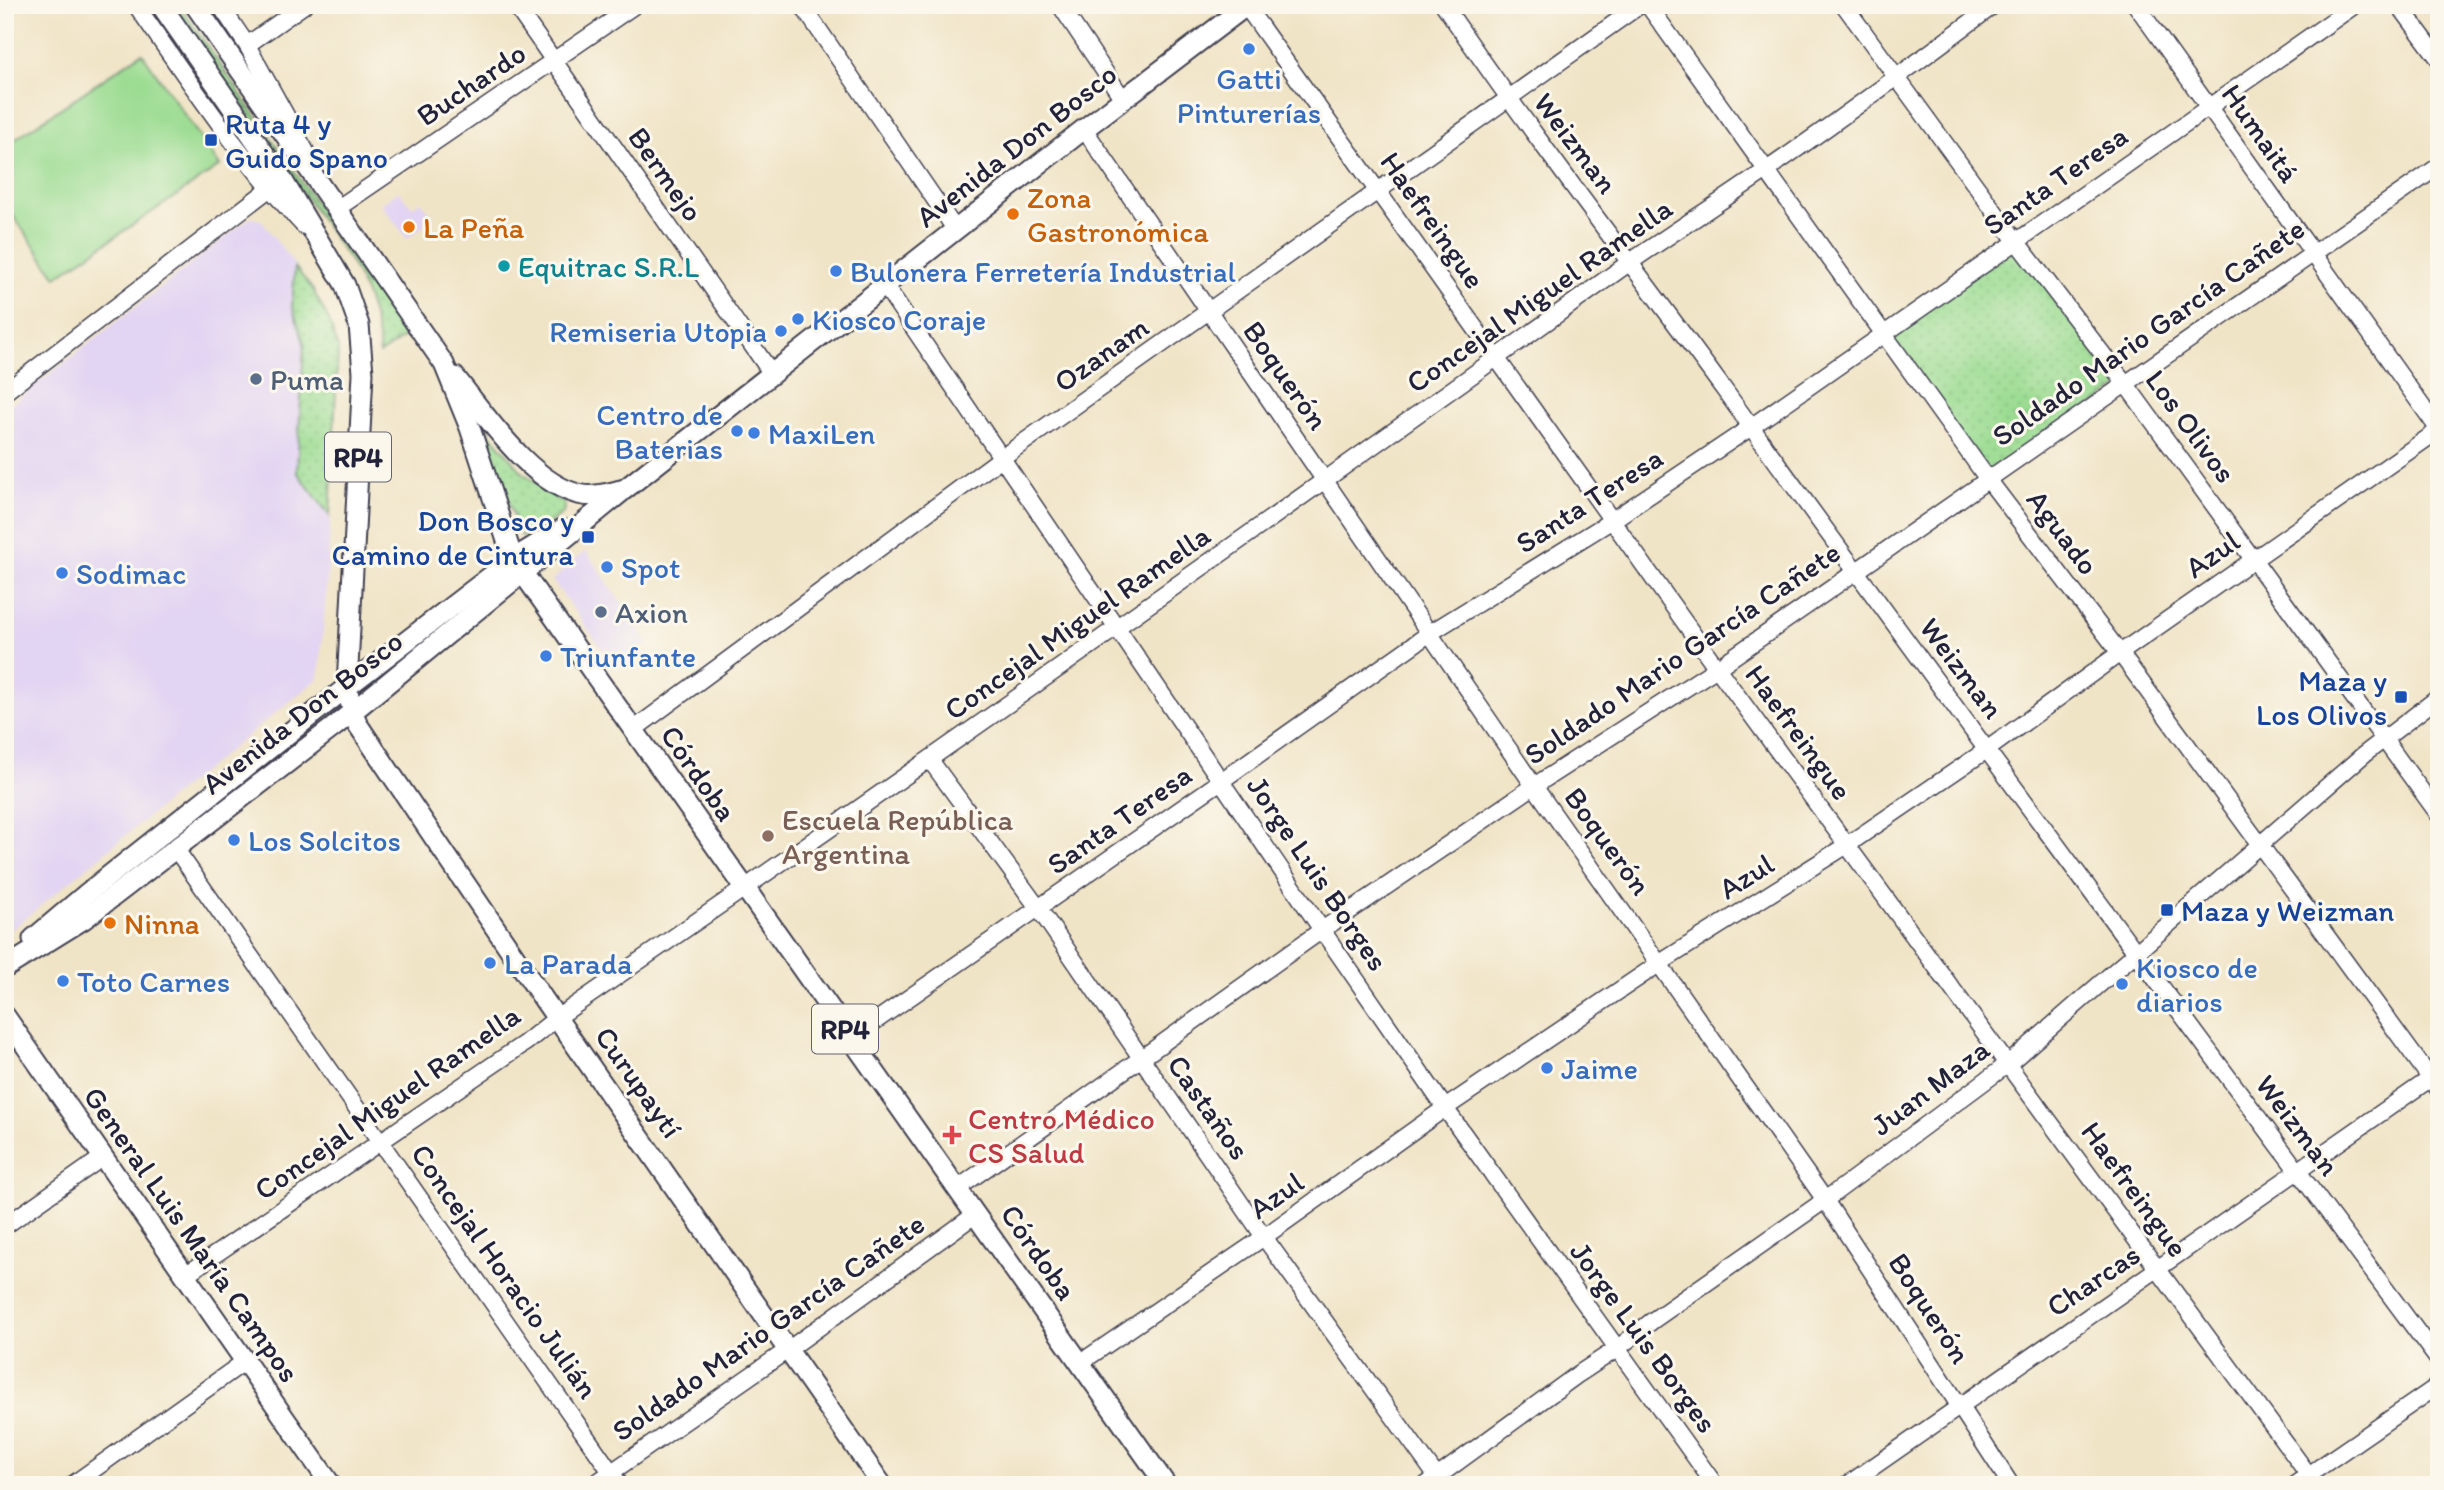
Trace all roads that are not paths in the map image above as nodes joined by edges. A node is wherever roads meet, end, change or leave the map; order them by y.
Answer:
1 (136, 5) edge
2 (161, 5) edge
3 (195, 5) edge
4 (220, 5) edge
5 (304, 5) edge
6 (515, 5) edge
7 (635, 5) edge
8 (802, 5) edge
9 (1060, 5) edge
10 (1444, 5) edge
11 (1640, 5) edge
12 (1648, 5) edge
13 (1844, 5) edge
14 (1994, 5) edge
15 (2136, 5) edge
16 (2355, 5) edge
17 (2399, 5) edge
18 (1247, 6) edge
19 (247, 45) junction
20 (2439, 59) edge
21 (554, 62) junction
22 (1896, 78) junction
23 (1123, 99) junction
24 (1508, 100) junction
25 (2208, 106) junction
26 (1084, 129) junction
27 (2439, 166) edge
28 (1767, 170) junction
29 (275, 184) junction
30 (1380, 192) junction
31 (338, 208) junction
32 (955, 229) junction
33 (2016, 242) junction
34 (2312, 252) junction
35 (1631, 262) junction
36 (885, 286) junction
37 (1209, 313) junction
38 (1885, 335) junction
39 (1497, 359) junction
40 (444, 364) junction
41 (772, 374) junction
42 (2125, 383) junction
43 (5, 392) edge
44 (1751, 427) junction
45 (2439, 430) edge
46 (1000, 459) junction
47 (1987, 478) junction
48 (1326, 481) junction
49 (625, 489) junction
50 (1611, 521) junction
51 (2254, 559) junction
52 (518, 567) junction
53 (1854, 572) junction
54 (1115, 628) junction
55 (1430, 633) junction
56 (2120, 653) junction
57 (1717, 668) junction
58 (347, 687) junction
59 (2439, 697) edge
60 (352, 710) junction
61 (633, 730) junction
62 (2382, 739) junction
63 (1988, 749) junction
64 (930, 760) junction
65 (1221, 781) junction
66 (1534, 786) junction
67 (2439, 815) edge
68 (1847, 845) junction
69 (2259, 847) junction
70 (175, 848) junction
71 (744, 889) junction
72 (1039, 909) junction
73 (1322, 930) junction
74 (2135, 953) junction
75 (1660, 962) junction
76 (5, 966) edge
77 (5, 1016) edge
78 (558, 1017) junction
79 (851, 1038) junction
80 (1142, 1059) junction
81 (2008, 1064) junction
82 (2436, 1080) edge
83 (1445, 1108) junction
84 (381, 1142) junction
85 (103, 1157) junction
86 (2298, 1172) junction
87 (957, 1189) junction
88 (1825, 1200) junction
89 (976, 1214) junction
90 (5, 1226) edge
91 (1265, 1237) junction
92 (2159, 1269) junction
93 (185, 1275) junction
94 (1618, 1348) junction
95 (789, 1349) junction
96 (2439, 1361) edge
97 (244, 1362) junction
98 (1080, 1363) junction
99 (2439, 1385) edge
100 (1961, 1405) junction
101 (616, 1478) edge
102 (2312, 1480) edge
103 (1436, 1482) edge
104 (72, 1485) edge
105 (331, 1485) edge
106 (593, 1485) edge
107 (882, 1485) edge
108 (1166, 1485) edge
109 (1715, 1485) edge
110 (1847, 1485) edge
111 (2011, 1485) edge
112 (2294, 1485) edge

1 - 29 street
2 - 29 main road, RP4
3 - 31 main road, RP4
4 - 19 street
5 - 19 street
6 - 21 street, Bermejo
7 - 21 street, Buchardo
8 - 32 street
9 - 23 street
10 - 24 street, Weizman
11 - 24 street, Ozanam
12 - 28 street, Aguado
13 - 22 street, Los Olivos
14 - 22 street, Concejal Miguel Ramella
15 - 25 street, Humaitá
16 - 25 street, Santa Teresa
17 - 20 street
18 - 23 main road, Avenida Don Bosco
18 - 30 street, Haefreingue
19 - 31 street
21 - 31 street, Buchardo
21 - 41 street, Bermejo
22 - 28 street, Concejal Miguel Ramella
22 - 33 street, Los Olivos
23 - 26 main road, Avenida Don Bosco
24 - 30 street, Ozanam
24 - 35 street, Weizman
25 - 33 street, Santa Teresa
25 - 34 street, Humaitá
26 - 32 main road, Avenida Don Bosco
26 - 37 street, Boquerón
27 - 34 street, Soldado Mario García Cañete
28 - 35 street, Concejal Miguel Ramella
28 - 38 street, Aguado
29 - 43 street
29 - 58 main road, RP4
30 - 37 street, Ozanam
30 - 39 street, Haefreingue
31 - 40 main road, RP4
32 - 36 main road, Avenida Don Bosco
33 - 38 street, Santa Teresa
33 - 42 street, Los Olivos
34 - 42 street, Soldado Mario García Cañete
34 - 45 street, Humaitá
35 - 39 street, Concejal Miguel Ramella
35 - 44 street, Weizman
36 - 41 main road, Avenida Don Bosco
36 - 46 street, Jorge Luis Borges
37 - 46 street, Ozanam
37 - 48 street, Boquerón
38 - 44 street, Santa Teresa
38 - 47 street, Aguado
39 - 48 street, Concejal Miguel Ramella
39 - 50 street, Haefreingue
40 - 49 main road
40 - 52 main road, RP4
41 - 49 main road, Avenida Don Bosco
42 - 47 street, Soldado Mario García Cañete
42 - 51 street, Los Olivos
44 - 50 street, Santa Teresa
44 - 53 street, Weizman
45 - 51 street, Azul
46 - 54 street, Jorge Luis Borges
46 - 61 street, Ozanam
47 - 53 street, Soldado Mario García Cañete
47 - 56 street, Aguado
48 - 54 street, Concejal Miguel Ramella
48 - 55 street, Boquerón
49 - 52 main road, Avenida Don Bosco
50 - 55 street, Santa Teresa
50 - 57 street, Haefreingue
51 - 56 street, Azul
51 - 62 street, Los Olivos
52 - 58 main road, Avenida Don Bosco
52 - 60 main road, Avenida Don Bosco
52 - 61 main road, Córdoba / RP4
53 - 57 street, Soldado Mario García Cañete
53 - 63 street, Weizman
54 - 64 street, Concejal Miguel Ramella
54 - 65 street, Jorge Luis Borges
55 - 65 street, Santa Teresa
55 - 66 street, Boquerón
56 - 63 street, Azul
56 - 69 street, Aguado
57 - 66 street, Soldado Mario García Cañete
57 - 68 street, Haefreingue
58 - 60 main road, RP4
58 - 76 main road, Avenida Don Bosco
59 - 62 street, Juan Maza
60 - 70 main road, Avenida Don Bosco
60 - 78 main road, Curupaytí / RP4
61 - 71 main road, Córdoba / RP4
62 - 67 street, Los Olivos
62 - 69 street, Juan Maza
63 - 68 street, Azul
63 - 74 street, Weizman
64 - 71 street, Concejal Miguel Ramella
64 - 72 street, Castaños
65 - 72 street, Santa Teresa
65 - 73 street, Jorge Luis Borges
66 - 73 street, Soldado Mario García Cañete
66 - 75 street, Boquerón
68 - 75 street, Azul
68 - 81 street, Haefreingue
69 - 74 street, Juan Maza
69 - 82 street, Aguado
70 - 76 main road, Avenida Don Bosco
70 - 84 street, Concejal Horacio Julián
71 - 78 street, Concejal Miguel Ramella
71 - 79 main road, Córdoba / RP4
72 - 79 street, Santa Teresa
72 - 80 street, Castaños
73 - 80 street, Soldado Mario García Cañete
73 - 83 street, Jorge Luis Borges
74 - 81 street, Juan Maza
74 - 86 street, Weizman
75 - 83 street, Azul
75 - 88 street, Boquerón
77 - 85 main road, General Luis María Campos
78 - 84 street, Concejal Miguel Ramella
78 - 95 main road, Curupaytí / RP4
79 - 87 main road, Córdoba / RP4
80 - 87 street, Soldado Mario García Cañete
80 - 91 street, Castaños
81 - 88 street, Juan Maza
81 - 92 street, Haefreingue
82 - 86 street, Charcas
83 - 91 street, Azul
83 - 94 street, Jorge Luis Borges
84 - 93 street, Concejal Miguel Ramella
84 - 101 street, Concejal Horacio Julián
85 - 90 street
85 - 93 main road, General Luis María Campos
86 - 92 street, Charcas
86 - 96 street, Weizman
87 - 89 main road, Córdoba / RP4
88 - 94 street, Juan Maza
88 - 100 street, Boquerón
89 - 95 street, Soldado Mario García Cañete
89 - 98 main road, Córdoba / RP4
91 - 98 street, Azul
91 - 103 street, Castaños
92 - 100 street, Charcas
92 - 102 street, Haefreingue
93 - 97 main road, General Luis María Campos
94 - 103 street, Juan Maza
94 - 109 street, Jorge Luis Borges
95 - 101 street, Soldado Mario García Cañete
95 - 107 main road, Curupaytí / RP4
97 - 104 street
97 - 105 main road, General Luis María Campos
98 - 108 main road, Córdoba / RP4
99 - 102 street
100 - 110 street, Charcas
100 - 111 street, Boquerón
101 - 106 street, Soldado Mario García Cañete
102 - 112 street

